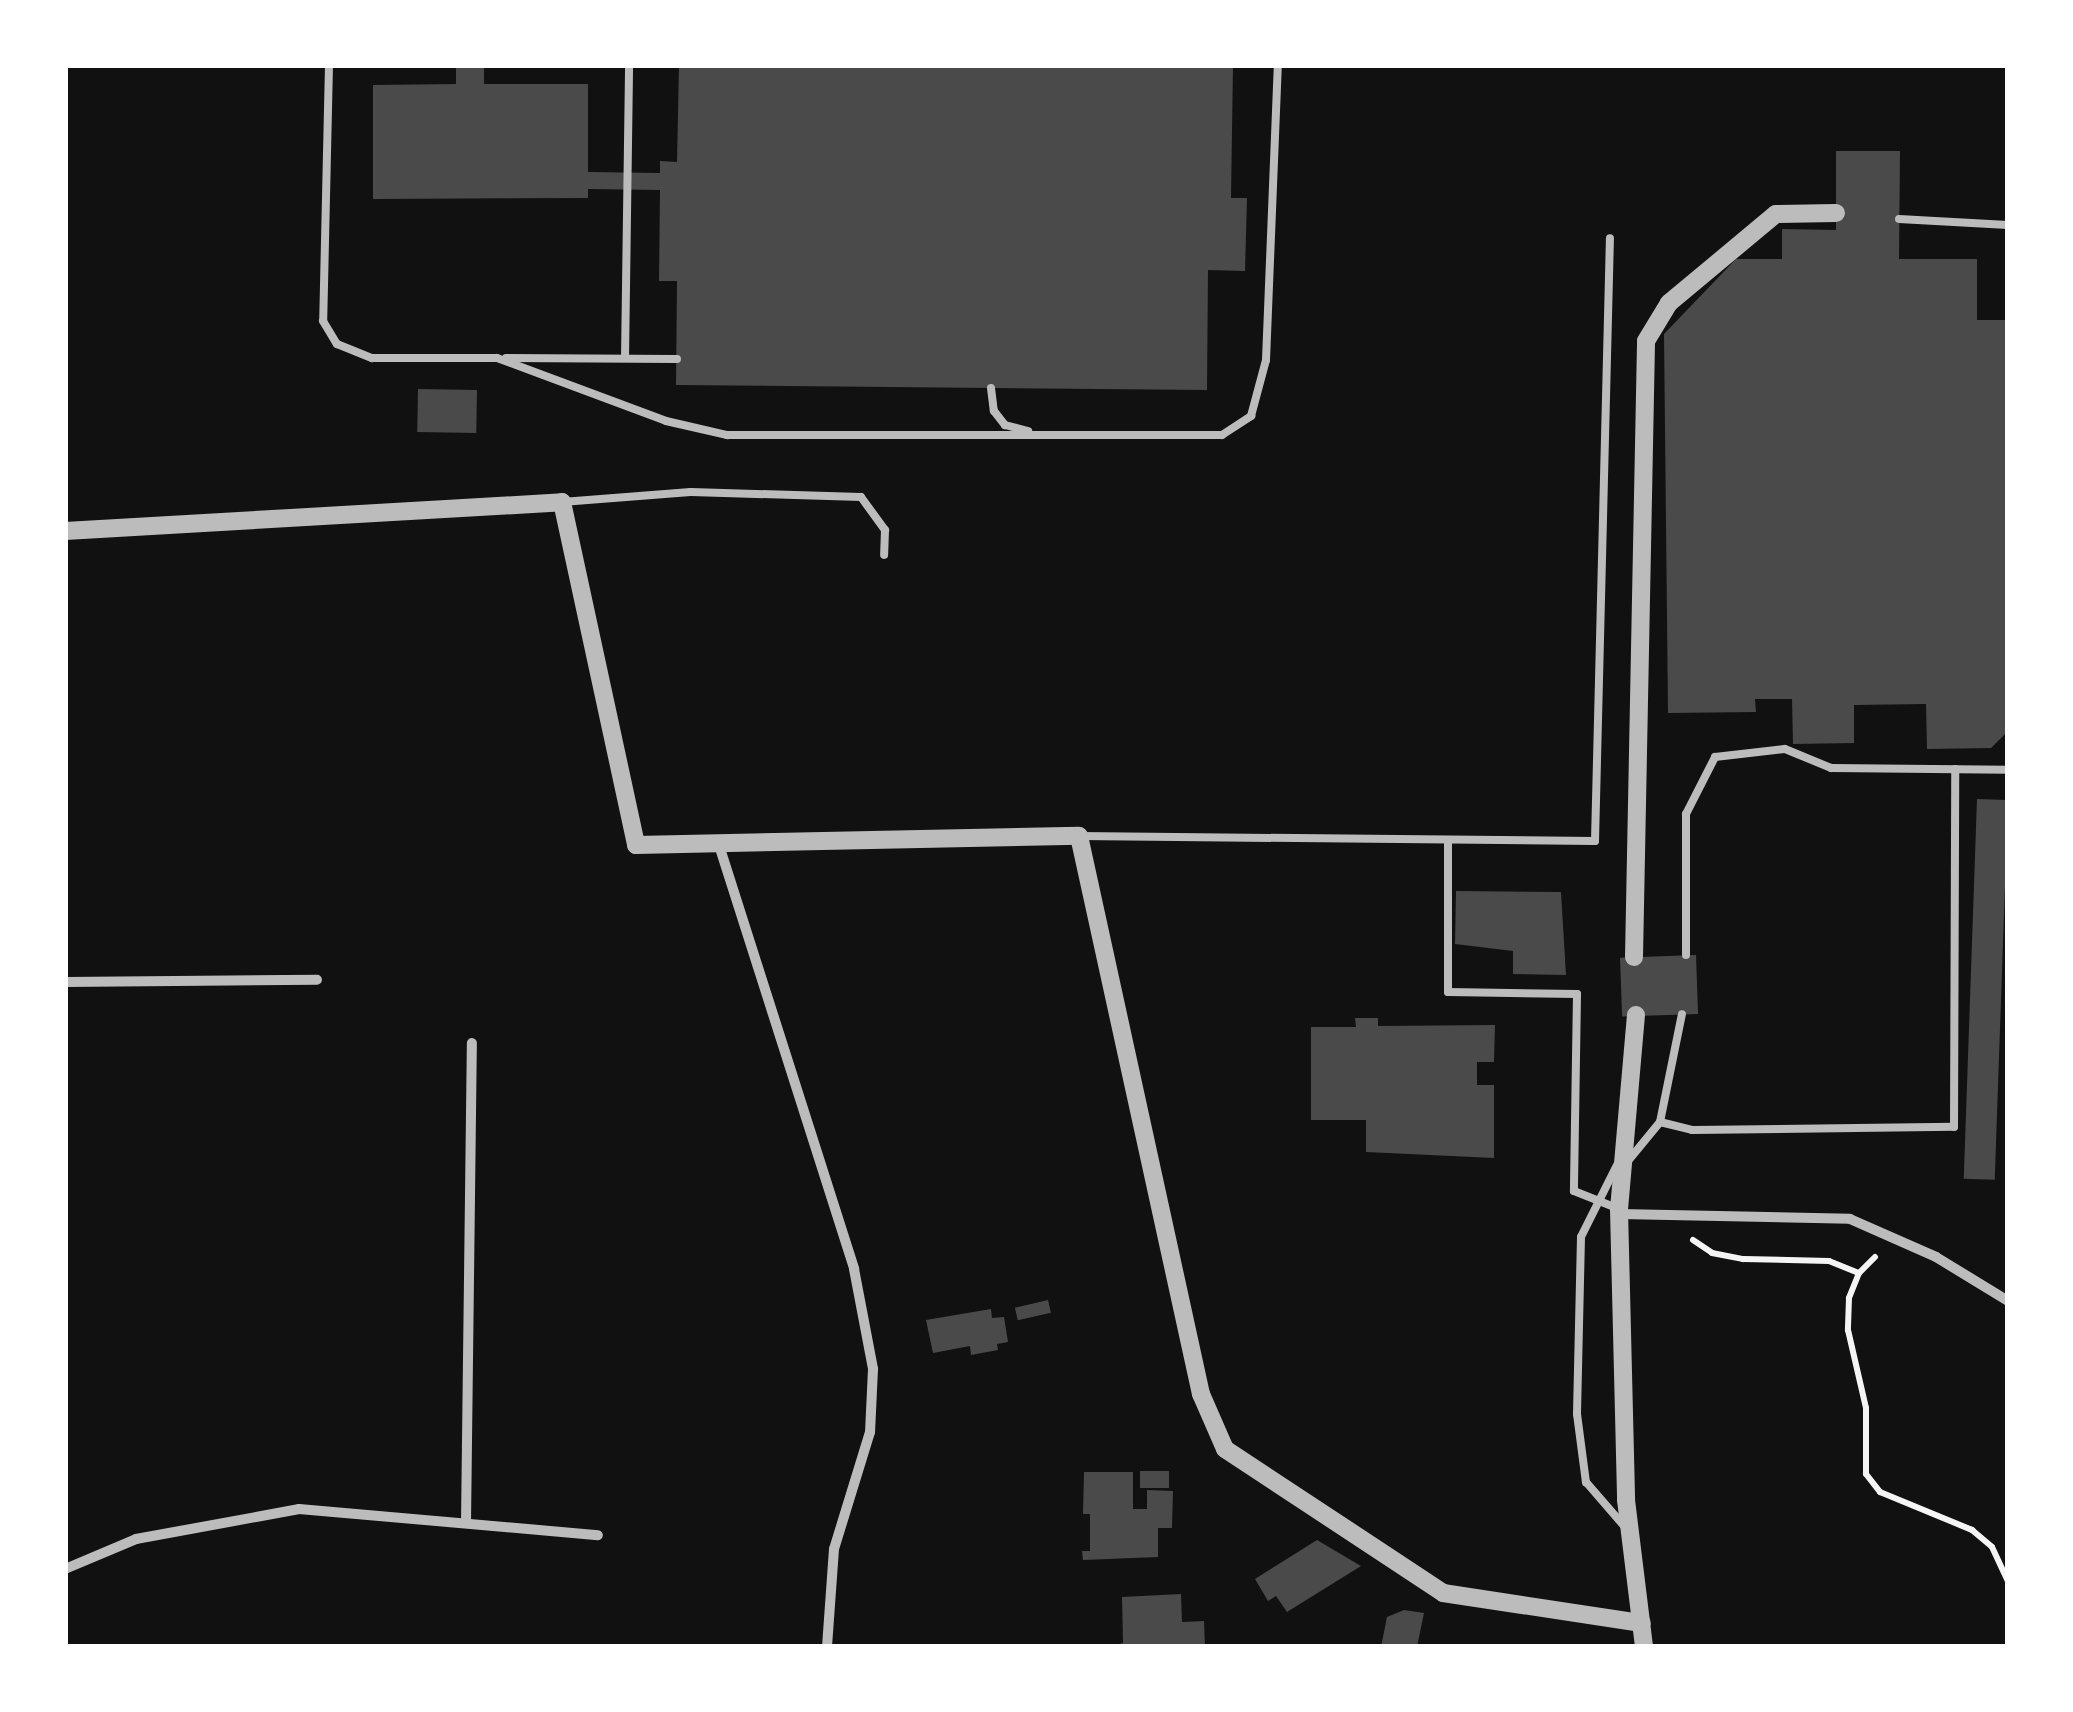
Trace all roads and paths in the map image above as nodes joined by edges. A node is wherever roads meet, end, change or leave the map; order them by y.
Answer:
1 (329, 65) edge
2 (628, 65) edge
3 (1278, 65) edge
4 (1836, 212) dead end
5 (1899, 219) dead end
6 (2008, 225) edge
7 (1610, 238) dead end
8 (498, 358) junction
9 (625, 358) junction
10 (676, 359) dead end
11 (991, 388) dead end
12 (1042, 434) junction
13 (562, 502) junction
14 (65, 531) edge
15 (884, 554) dead end
16 (1956, 769) junction
17 (2008, 770) edge
18 (1079, 836) junction
19 (718, 841) junction
20 (1448, 843) junction
21 (1686, 955) dead end
22 (1634, 956) dead end
23 (316, 980) dead end
24 (65, 982) edge
25 (1682, 1014) dead end
26 (1636, 1015) dead end
27 (472, 1043) dead end
28 (1660, 1122) junction
29 (1620, 1165) junction
30 (1594, 1200) junction
31 (1620, 1212) junction
32 (1684, 1216) junction
33 (1894, 1238) junction
34 (1859, 1273) junction
35 (2008, 1302) edge
36 (466, 1523) junction
37 (1628, 1530) junction
38 (598, 1535) dead end
39 (65, 1569) edge
40 (2008, 1581) edge
41 (1642, 1623) junction
42 (827, 1647) edge
43 (1644, 1647) edge

1 - 8 lane
2 - 9 lane
3 - 12 lane
4 - 22 street
5 - 6 lane
7 - 20 lane
8 - 9 lane
8 - 12 lane
9 - 10 lane
11 - 12 lane
13 - 14 street
13 - 15 lane
13 - 19 street
16 - 17 lane
16 - 21 lane
16 - 28 lane
18 - 19 street
18 - 20 lane
18 - 41 street
19 - 42 street
20 - 30 lane
23 - 24 street
25 - 28 lane
26 - 29 street
27 - 36 street
28 - 29 lane
29 - 30 lane
29 - 31 street
30 - 31 lane
30 - 37 lane
31 - 32 street
31 - 37 street
32 - 33 street
32 - 34 path
33 - 34 path
33 - 35 street
34 - 40 path
36 - 38 street
36 - 39 street
37 - 41 street
41 - 43 street

